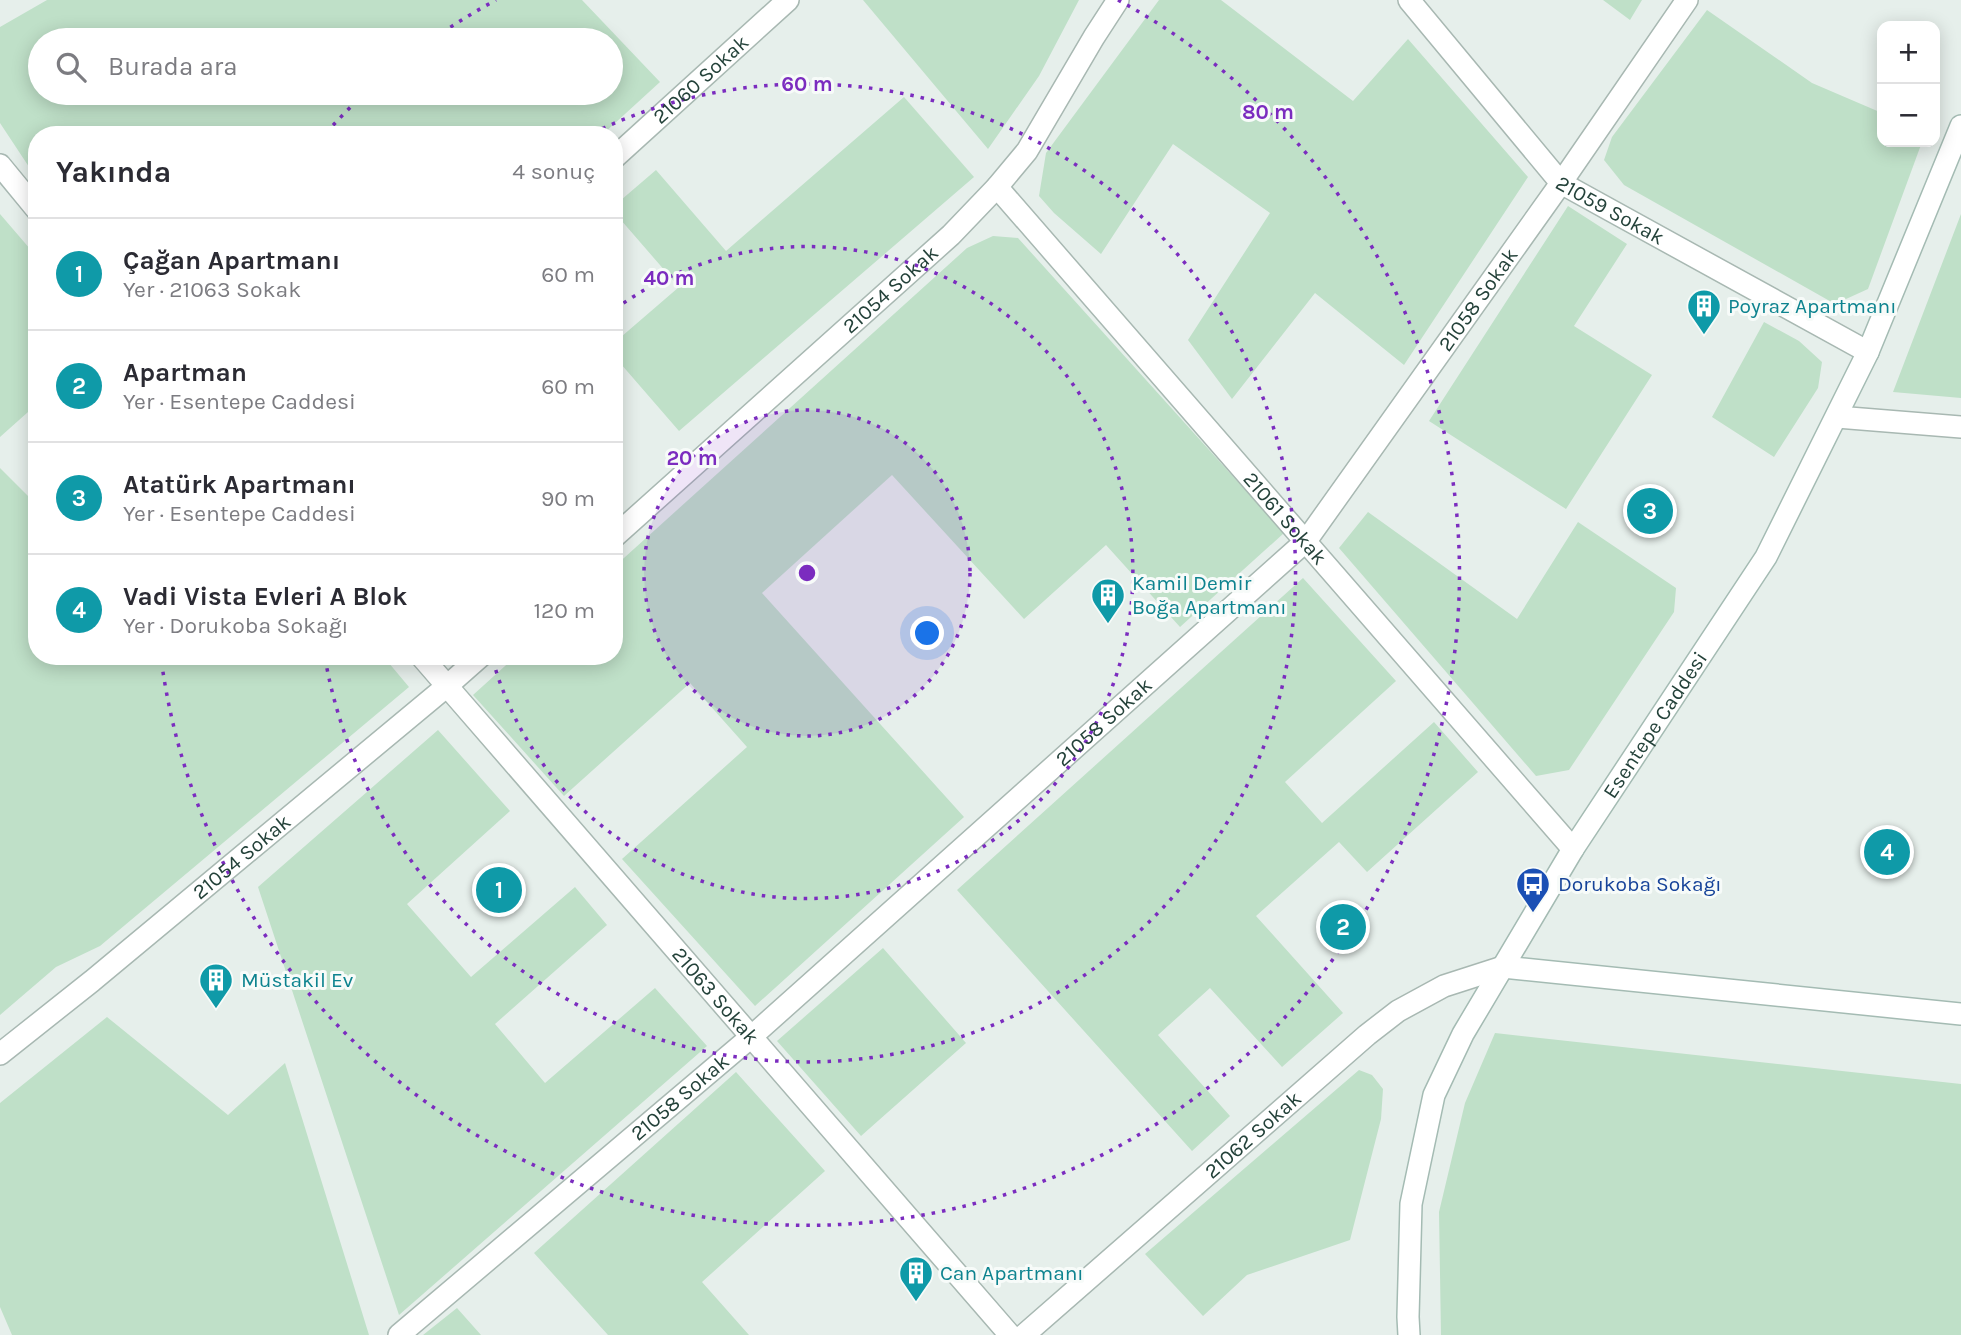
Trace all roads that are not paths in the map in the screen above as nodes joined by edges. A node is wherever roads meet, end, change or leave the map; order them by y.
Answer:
1 (789, 0) edge
2 (1118, 0) edge
3 (1409, 0) edge
4 (1687, 0) edge
5 (1961, 126) edge
6 (623, 150) edge
7 (0, 165) edge
8 (1561, 183) junction
9 (997, 187) junction
10 (28, 199) edge
11 (1868, 352) junction
12 (1837, 417) junction
13 (1961, 427) edge
14 (623, 529) edge
15 (1306, 541) junction
16 (429, 665) edge
17 (471, 665) edge
18 (447, 687) junction
19 (1573, 849) junction
20 (1503, 967) junction
21 (1961, 1014) edge
22 (751, 1037) junction
23 (0, 1054) edge
24 (399, 1335) edge
25 (1010, 1335) edge
26 (1024, 1335) edge
27 (1409, 1335) edge

1 - 6 street, 21060 Sokak
2 - 9 street, 21054 Sokak
3 - 8 street, 21059 Sokak
4 - 8 street, 21058 Sokak
5 - 11 street, Esentepe Caddesi
7 - 10 street
8 - 11 street, 21059 Sokak
8 - 15 street, 21058 Sokak
9 - 14 street, 21054 Sokak
9 - 15 street, 21061 Sokak
11 - 12 street, Esentepe Caddesi
12 - 13 street
12 - 19 street, Esentepe Caddesi
15 - 19 street, 21061 Sokak
15 - 22 street, 21058 Sokak
16 - 18 street, 21063 Sokak
17 - 18 street, 21054 Sokak
18 - 22 street, 21063 Sokak
18 - 23 street, 21054 Sokak
19 - 20 street, Esentepe Caddesi
20 - 21 street
20 - 26 street, 21062 Sokak
20 - 27 street, Esentepe Caddesi
22 - 24 street, 21058 Sokak
22 - 25 street, 21063 Sokak

